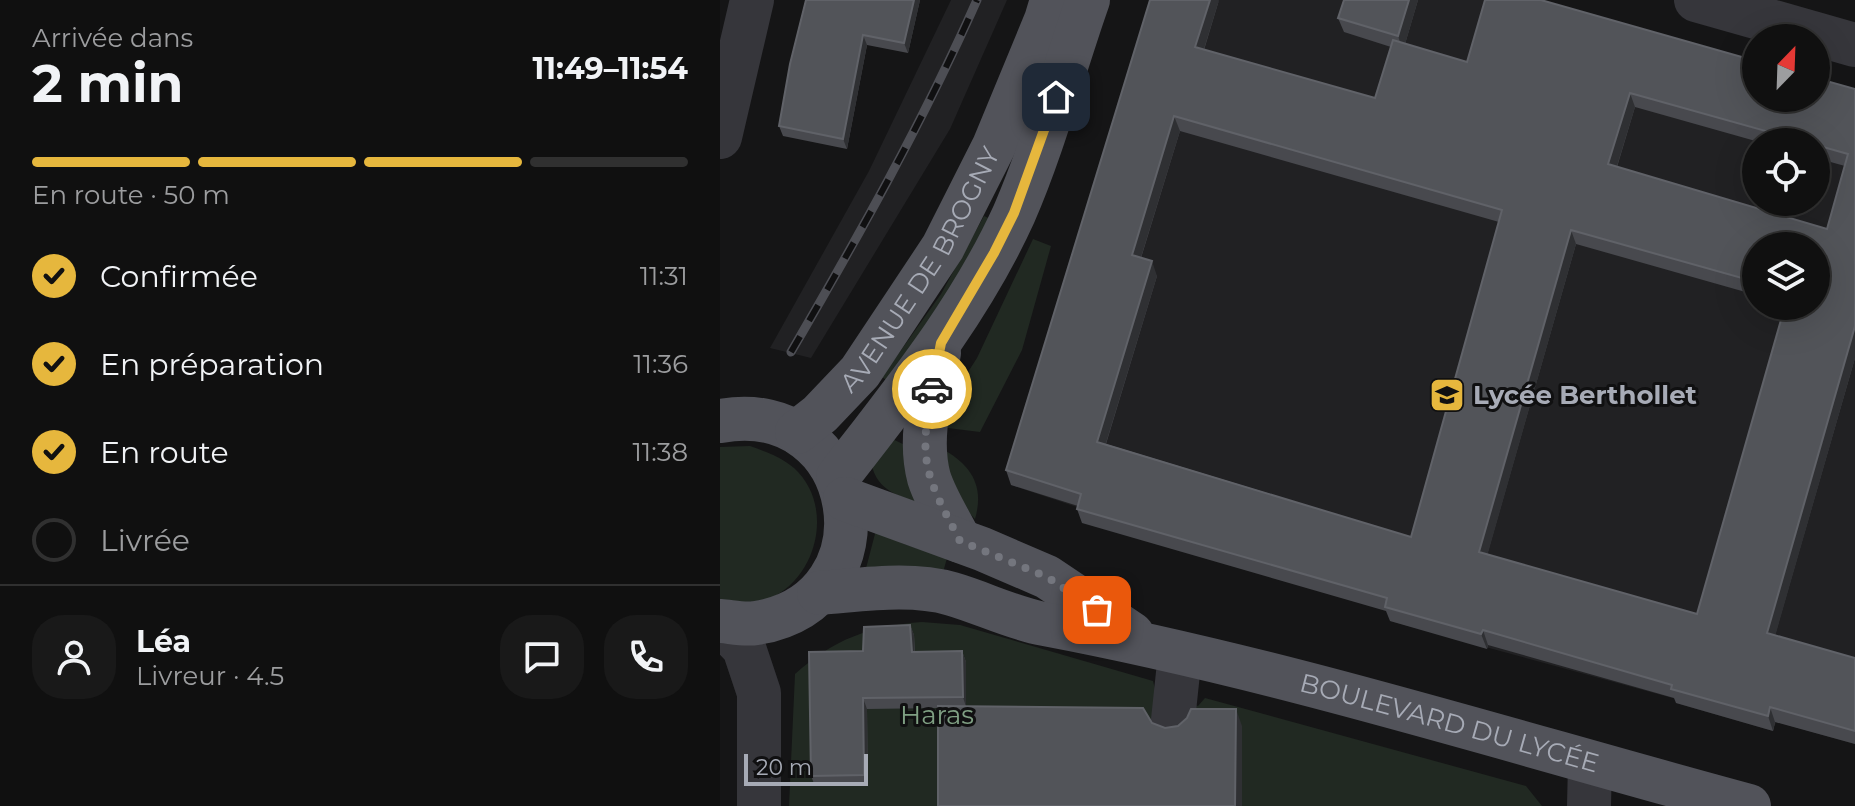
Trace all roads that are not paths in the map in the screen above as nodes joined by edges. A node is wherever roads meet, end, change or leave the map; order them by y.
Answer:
1 (752, 0) edge
2 (1052, 0) edge
3 (1088, 0) edge
4 (1696, 0) edge
5 (1855, 45) edge
6 (720, 137) edge
7 (941, 343) junction
8 (720, 421) edge
9 (797, 432) junction
10 (842, 488) junction
11 (960, 541) junction
12 (819, 593) junction
13 (720, 622) edge
14 (1164, 649) junction
15 (1173, 720) dead end
16 (1590, 763) junction
17 (759, 806) edge
18 (1589, 806) edge
19 (1749, 806) edge

1 - 6 street
2 - 9 main road, AVENUE DE BROGNY
3 - 7 main road, AVENUE DE BROGNY
4 - 5 street
7 - 10 main road, AVENUE DE BROGNY
7 - 11 main road
8 - 9 main road
9 - 10 main road
10 - 11 main road, BOULEVARD DU LYCÉE
10 - 12 main road
11 - 14 main road, BOULEVARD DU LYCÉE
12 - 13 main road
12 - 14 main road, BOULEVARD DU LYCÉE
13 - 17 street
14 - 15 street
14 - 16 main road, BOULEVARD DU LYCÉE
16 - 18 street
16 - 19 main road, BOULEVARD DU LYCÉE

